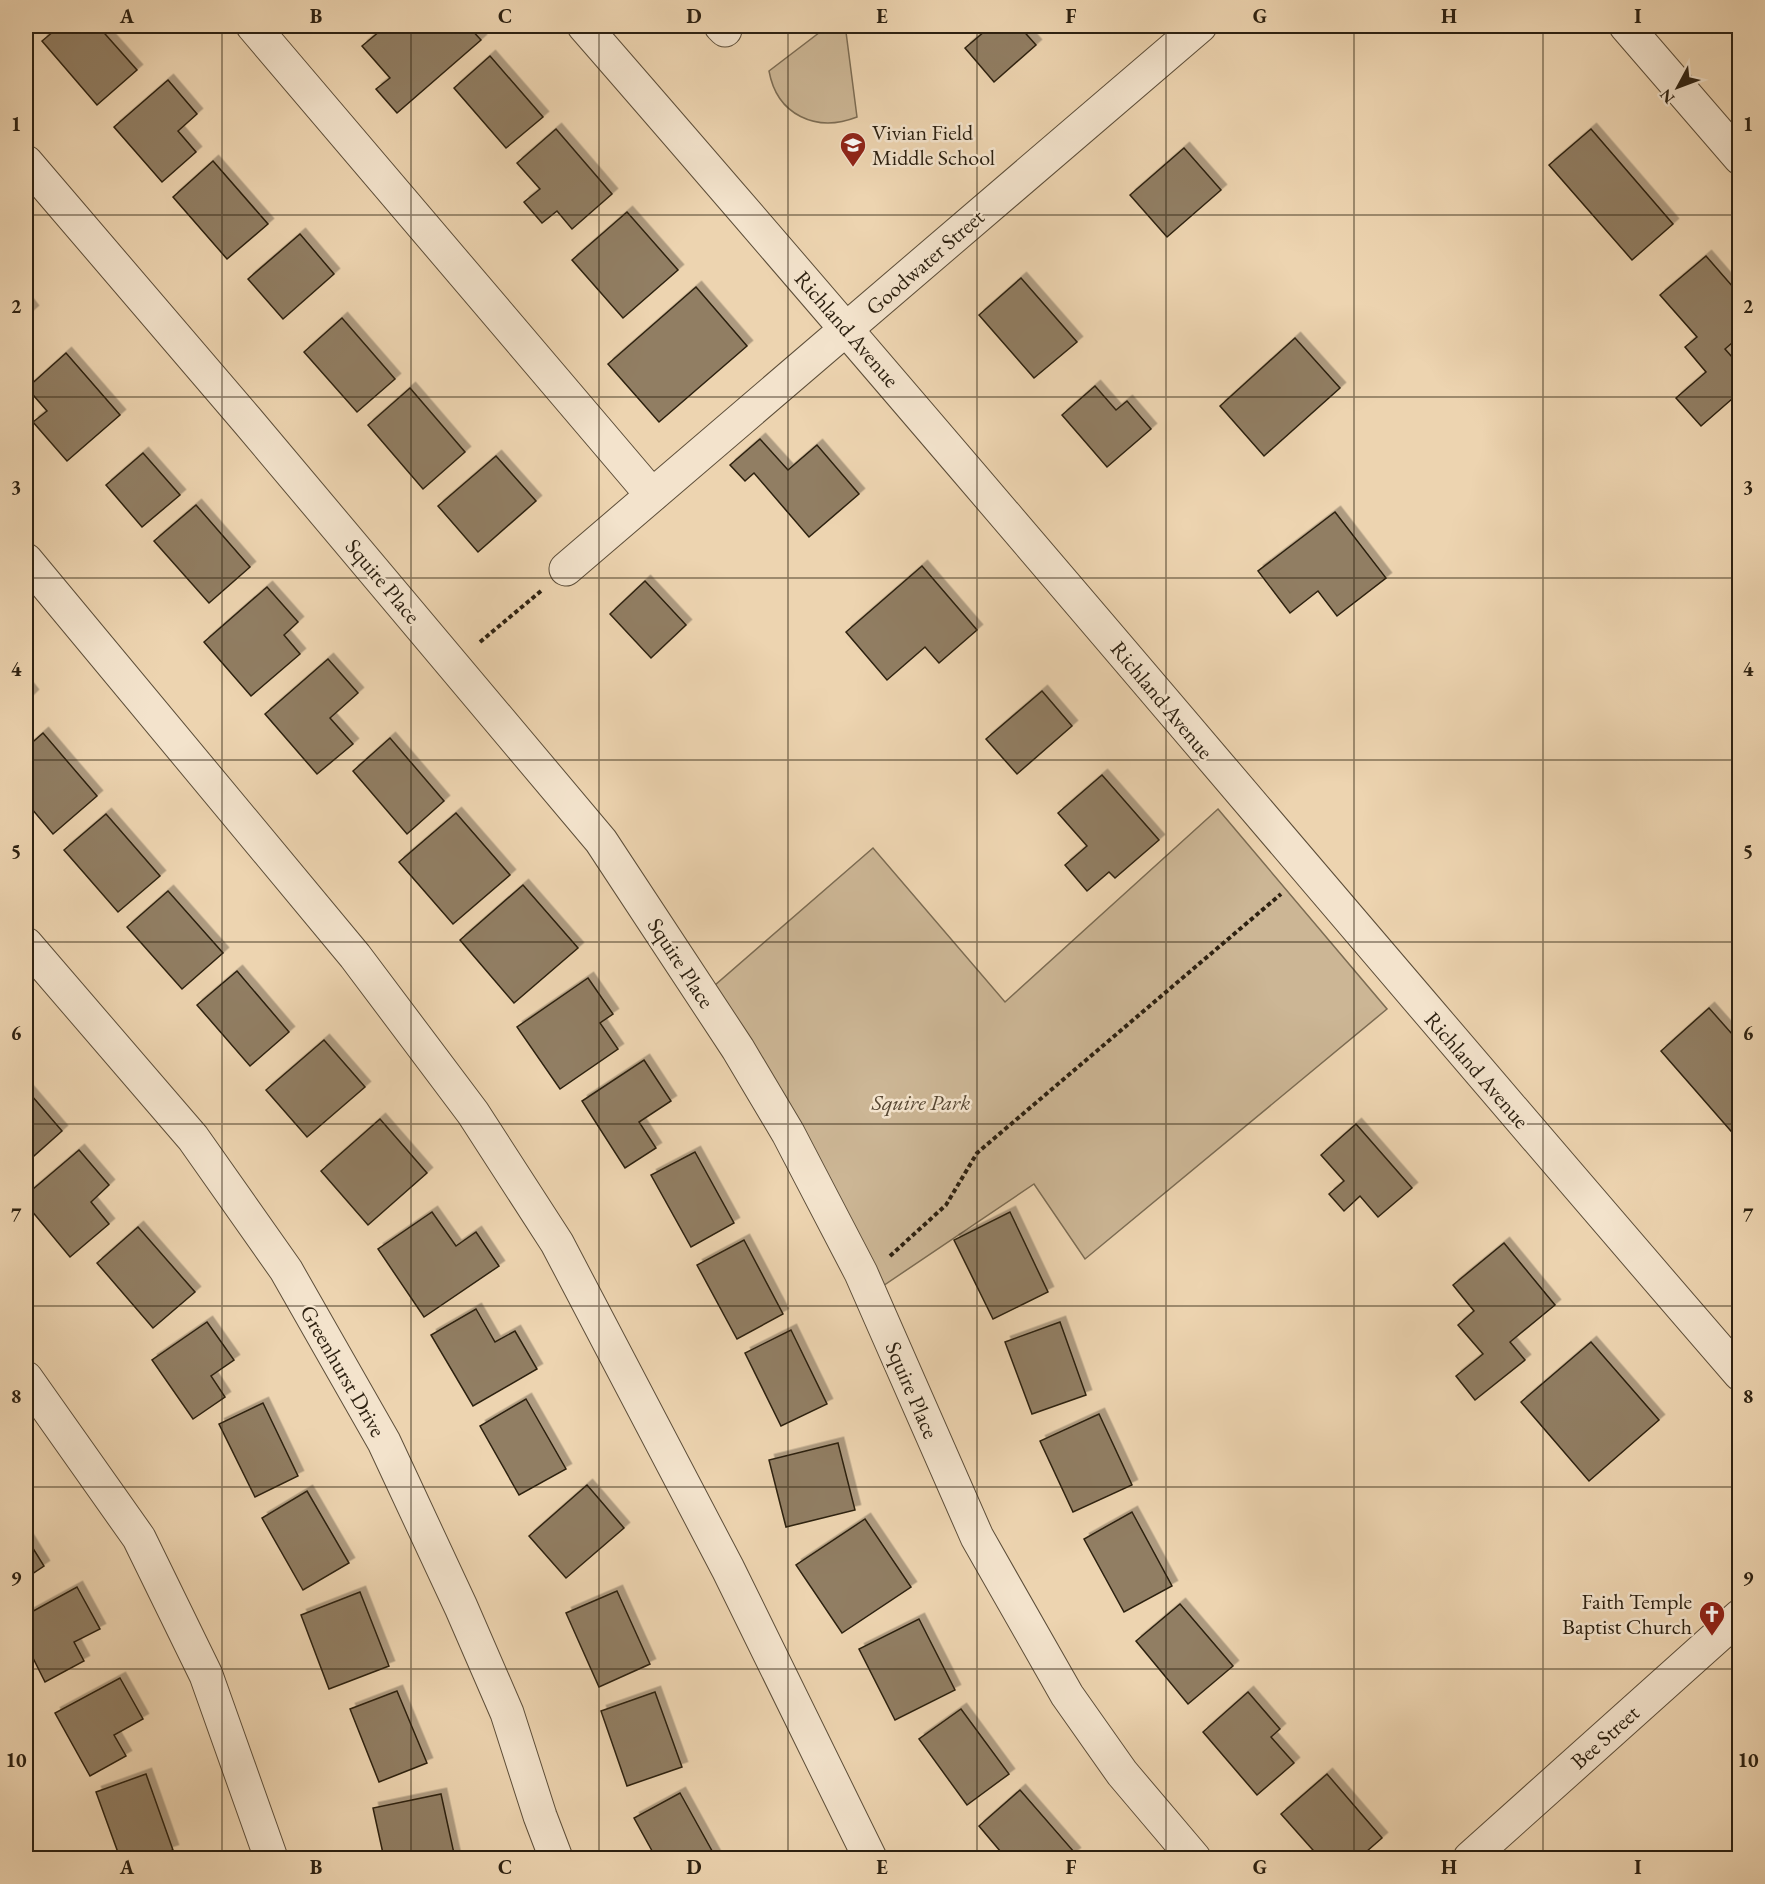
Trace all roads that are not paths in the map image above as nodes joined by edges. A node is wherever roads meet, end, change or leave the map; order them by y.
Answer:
1 (253, 26) edge
2 (584, 26) edge
3 (1200, 26) edge
4 (1626, 26) edge
5 (1740, 158) edge
6 (26, 162) edge
7 (848, 328) junction
8 (652, 495) junction
9 (26, 560) edge
10 (566, 569) road end
11 (26, 944) edge
12 (1740, 1374) edge
13 (26, 1378) edge
14 (1740, 1616) edge
15 (271, 1858) edge
16 (556, 1858) edge
17 (870, 1858) edge
18 (1194, 1858) edge
19 (1470, 1858) edge

1 - 8 street
2 - 7 street, Richland Avenue
3 - 7 street, Goodwater Street
4 - 5 street
6 - 18 street, Squire Place
7 - 8 street, Goodwater Street
7 - 12 street, Richland Avenue
8 - 10 street, Goodwater Street
9 - 17 street
11 - 16 street, Greenhurst Drive
13 - 15 street
14 - 19 street, Bee Street

